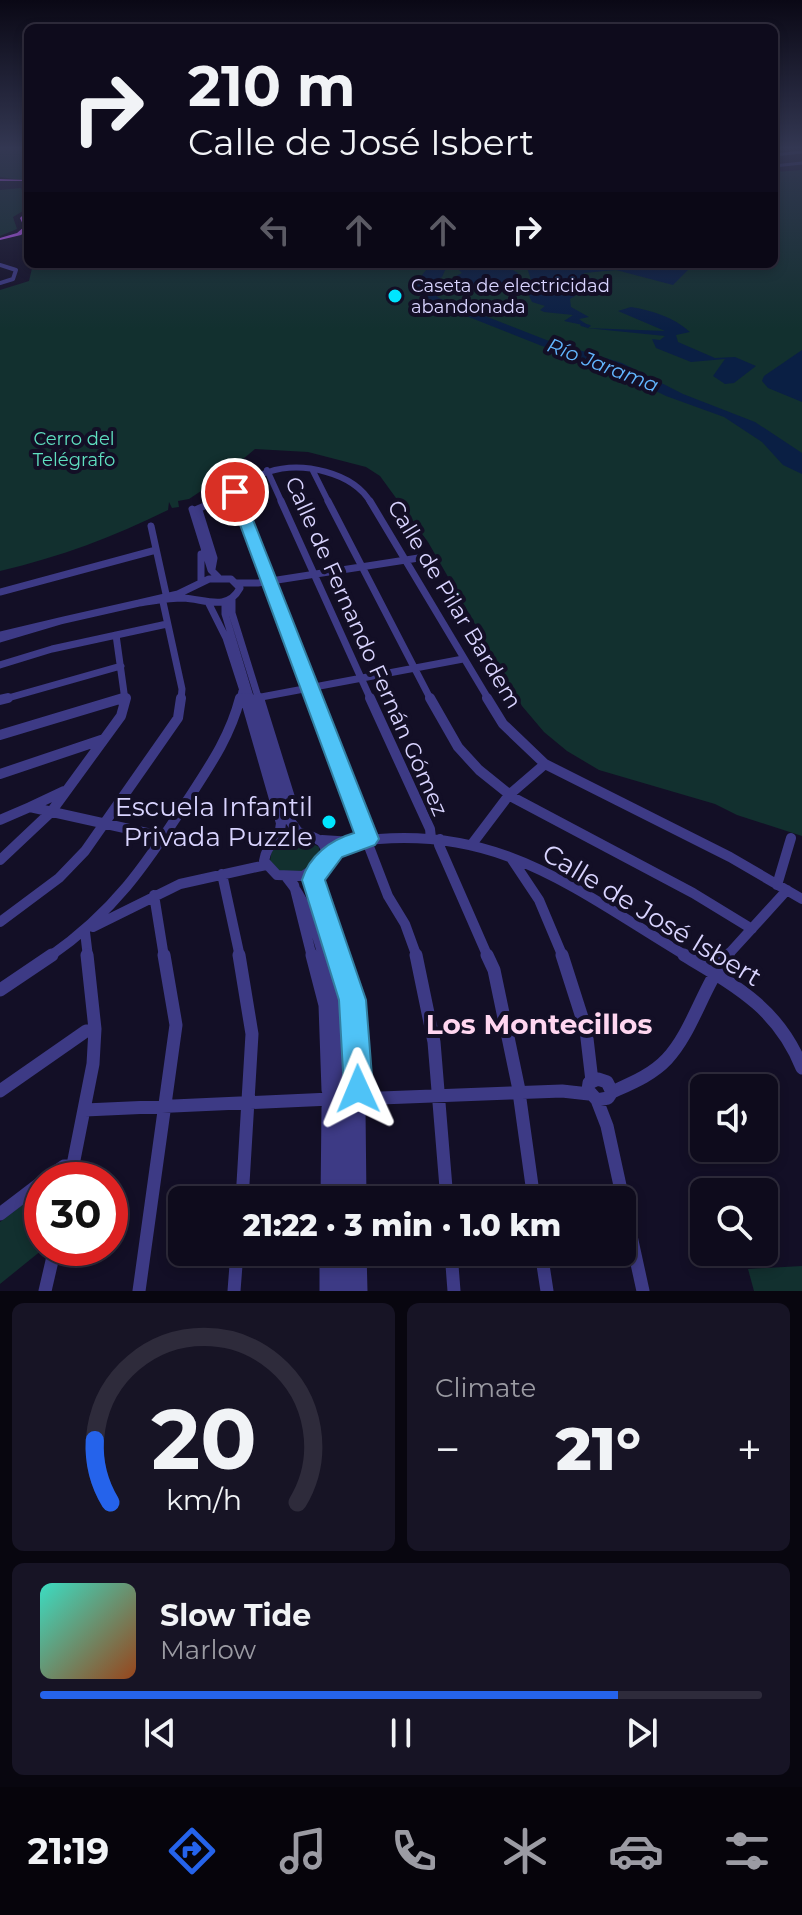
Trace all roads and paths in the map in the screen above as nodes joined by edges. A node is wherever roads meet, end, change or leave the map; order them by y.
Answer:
1 (24, 229) edge
2 (0, 238) edge
3 (0, 265) edge
4 (0, 283) edge
5 (267, 470) junction
6 (313, 471) junction
7 (233, 490) junction
8 (196, 511) junction
9 (151, 526) dead end
10 (156, 550) junction
11 (425, 557) dead end
12 (405, 559) junction
13 (360, 567) junction
14 (315, 574) junction
15 (219, 577) junction
16 (269, 581) junction
17 (237, 583) junction
18 (258, 583) junction
19 (197, 584) junction
20 (0, 592) edge
21 (232, 597) junction
22 (165, 598) junction
23 (194, 598) junction
24 (208, 603) junction
25 (167, 624) junction
26 (116, 635) junction
27 (0, 637) edge
28 (463, 659) junction
29 (0, 665) edge
30 (121, 666) junction
31 (413, 668) junction
32 (362, 678) junction
33 (310, 687) junction
34 (251, 696) junction
35 (126, 697) junction
36 (0, 700) edge
37 (0, 735) edge
38 (104, 739) junction
39 (545, 764) junction
40 (0, 774) edge
41 (65, 791) junction
42 (509, 795) junction
43 (30, 807) junction
44 (51, 812) junction
45 (0, 820) edge
46 (106, 824) junction
47 (298, 832) junction
48 (165, 837) junction
49 (279, 837) junction
50 (436, 838) junction
51 (791, 838) dead end
52 (367, 839) junction
53 (322, 840) junction
54 (353, 842) junction
55 (0, 844) edge
56 (472, 844) junction
57 (327, 856) junction
58 (4, 857) edge
59 (511, 857) junction
60 (266, 865) junction
61 (532, 867) junction
62 (222, 874) junction
63 (314, 876) junction
64 (290, 881) junction
65 (526, 881) junction
66 (782, 888) junction
67 (154, 895) junction
68 (802, 899) edge
69 (111, 912) junction
70 (0, 922) edge
71 (752, 929) junction
72 (85, 932) junction
73 (714, 974) junction
74 (0, 990) edge
75 (95, 1029) junction
76 (802, 1068) edge
77 (599, 1087) junction
78 (0, 1091) edge
79 (519, 1093) junction
80 (439, 1095) junction
81 (343, 1099) junction
82 (249, 1103) junction
83 (167, 1106) junction
84 (85, 1110) junction
85 (73, 1162) edge
86 (243, 1186) edge
87 (327, 1186) edge
88 (340, 1186) edge
89 (348, 1186) edge
90 (360, 1186) edge
91 (446, 1186) edge
92 (532, 1186) edge
93 (24, 1196) edge
94 (0, 1214) edge
95 (51, 1266) edge
96 (236, 1266) edge
97 (326, 1266) edge
98 (338, 1266) edge
99 (349, 1266) edge
100 (360, 1266) edge
101 (452, 1266) edge
102 (543, 1266) edge
103 (45, 1291) edge
104 (139, 1291) edge
105 (234, 1291) edge
106 (326, 1291) edge
107 (338, 1291) edge
108 (349, 1291) edge
109 (361, 1291) edge
110 (454, 1291) edge
111 (547, 1291) edge
112 (643, 1291) edge

1 - 2 main road
3 - 4 street
5 - 6 street, Calle de Pilar Bardem
5 - 7 street
5 - 14 street, Calle de Fernando Fernán Gómez
6 - 12 street, Calle de Pilar Bardem
6 - 13 street
7 - 8 street
7 - 16 street
8 - 15 street
8 - 19 street
9 - 10 street
10 - 20 street
10 - 22 street
11 - 12 street
12 - 13 street
12 - 28 street, Calle de Pilar Bardem
13 - 14 street
13 - 31 street
14 - 16 street
14 - 32 street, Calle de Fernando Fernán Gómez
15 - 17 street
15 - 19 street
16 - 18 street
16 - 33 street
17 - 18 street
17 - 21 street
18 - 21 street
19 - 22 street
19 - 23 street
21 - 24 street
21 - 34 street
22 - 23 street
22 - 25 street
22 - 27 street
23 - 24 street
24 - 34 street
25 - 26 street
25 - 46 street
26 - 29 street
26 - 30 street
28 - 31 street
28 - 39 street, Calle de Pilar Bardem
30 - 35 street
30 - 36 street
31 - 32 street
31 - 42 street
32 - 33 street
32 - 50 street, Calle de Fernando Fernán Gómez
33 - 34 street
33 - 52 street
34 - 47 street
34 - 48 street
34 - 49 street
35 - 37 street
35 - 38 street
38 - 40 street
38 - 41 street
39 - 42 street
39 - 66 street, Calle de Pilar Bardem
41 - 43 street
41 - 44 street
42 - 56 street
42 - 71 street
43 - 44 street
43 - 45 street
44 - 46 street
44 - 58 street
46 - 48 street
46 - 70 street
47 - 49 street
47 - 53 street
48 - 69 street
49 - 60 street
50 - 52 street, Calle de José Isbert
50 - 56 street, Calle de José Isbert
50 - 79 street, Calle de Fernando Fernán Gómez
51 - 66 street
52 - 54 street, Calle de José Isbert
52 - 80 street
53 - 54 street, Calle de José Isbert
53 - 57 street
54 - 57 street, Calle de José Isbert
55 - 58 street
56 - 59 street, Calle de José Isbert
57 - 63 street
59 - 61 street, Calle de José Isbert
59 - 65 street
60 - 62 street
60 - 64 street
61 - 65 street
61 - 73 street, Calle de José Isbert
62 - 67 street
62 - 82 street
63 - 64 street
63 - 81 street
64 - 81 street
65 - 77 street
66 - 68 street, Calle de Pilar Bardem
66 - 71 street
67 - 69 street
67 - 83 street
69 - 72 street
71 - 73 street
72 - 74 street
72 - 75 street
73 - 76 street, Calle de José Isbert
73 - 77 street
75 - 78 street
75 - 84 street
77 - 79 street
77 - 112 street
79 - 80 street
79 - 92 street, Calle de Fernando Fernán Gómez
80 - 81 street
80 - 91 street
81 - 82 street
81 - 87 street
81 - 88 street
81 - 89 street
81 - 90 street
82 - 83 street
82 - 86 street
83 - 84 street
83 - 104 street
84 - 85 street
93 - 94 street
95 - 103 street
96 - 105 street
97 - 106 street
98 - 107 street
99 - 108 street
100 - 109 street
101 - 110 street
102 - 111 street

